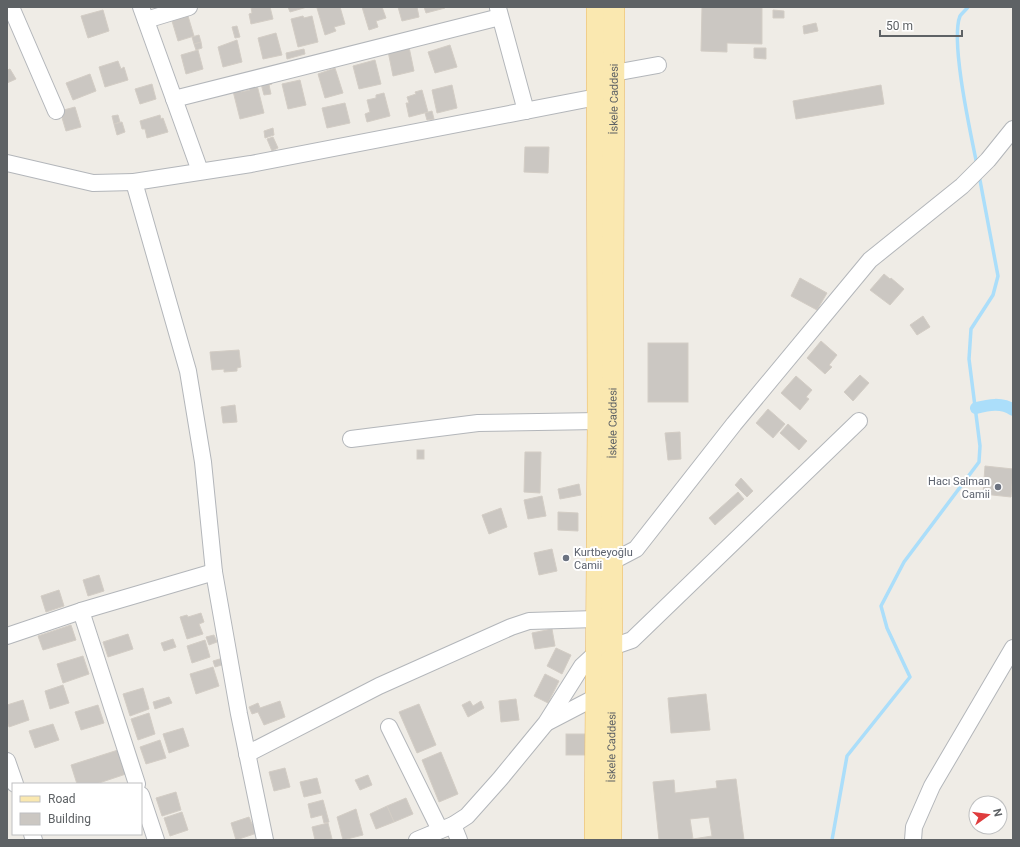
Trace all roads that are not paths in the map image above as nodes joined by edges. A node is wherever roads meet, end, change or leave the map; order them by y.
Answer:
1 (11, 7) edge
2 (189, 7) edge
3 (597, 7) edge
4 (614, 7) edge
5 (499, 12) edge
6 (143, 14) edge
7 (658, 65) dead end
8 (605, 86) junction
9 (174, 99) junction
10 (56, 111) dead end
11 (526, 111) junction
12 (1010, 140) edge
13 (7, 163) edge
14 (200, 171) junction
15 (134, 182) junction
16 (598, 421) junction
17 (859, 421) dead end
18 (350, 438) dead end
19 (613, 561) junction
20 (214, 572) junction
21 (81, 611) junction
22 (596, 619) junction
23 (7, 636) edge
24 (1013, 648) edge
25 (604, 650) junction
26 (596, 697) junction
27 (546, 723) junction
28 (389, 727) dead end
29 (247, 754) junction
30 (7, 761) edge
31 (15, 783) edge
32 (138, 783) edge
33 (142, 798) edge
34 (446, 828) junction
35 (156, 840) edge
36 (265, 840) edge
37 (417, 840) edge
38 (459, 840) edge
39 (595, 840) edge
40 (611, 840) edge
41 (913, 840) edge

1 - 10 street
2 - 6 street
3 - 8 main road
4 - 8 main road, İskele Caddesi
5 - 9 street
5 - 11 street
6 - 9 street
7 - 8 street
8 - 11 street
8 - 16 main road
8 - 19 main road, İskele Caddesi
9 - 14 street
11 - 14 street
12 - 19 street
13 - 15 street
14 - 15 street
15 - 20 street
16 - 18 street
16 - 22 main road
17 - 25 street
19 - 25 main road, İskele Caddesi
20 - 21 street
20 - 29 street
21 - 23 street
21 - 32 street
22 - 25 main road
22 - 29 street
24 - 41 street
25 - 26 main road
25 - 27 street
25 - 40 main road, İskele Caddesi
26 - 27 street
26 - 39 main road
27 - 34 street
28 - 34 street
29 - 36 street
30 - 31 street
33 - 35 street
34 - 37 street
34 - 38 street

